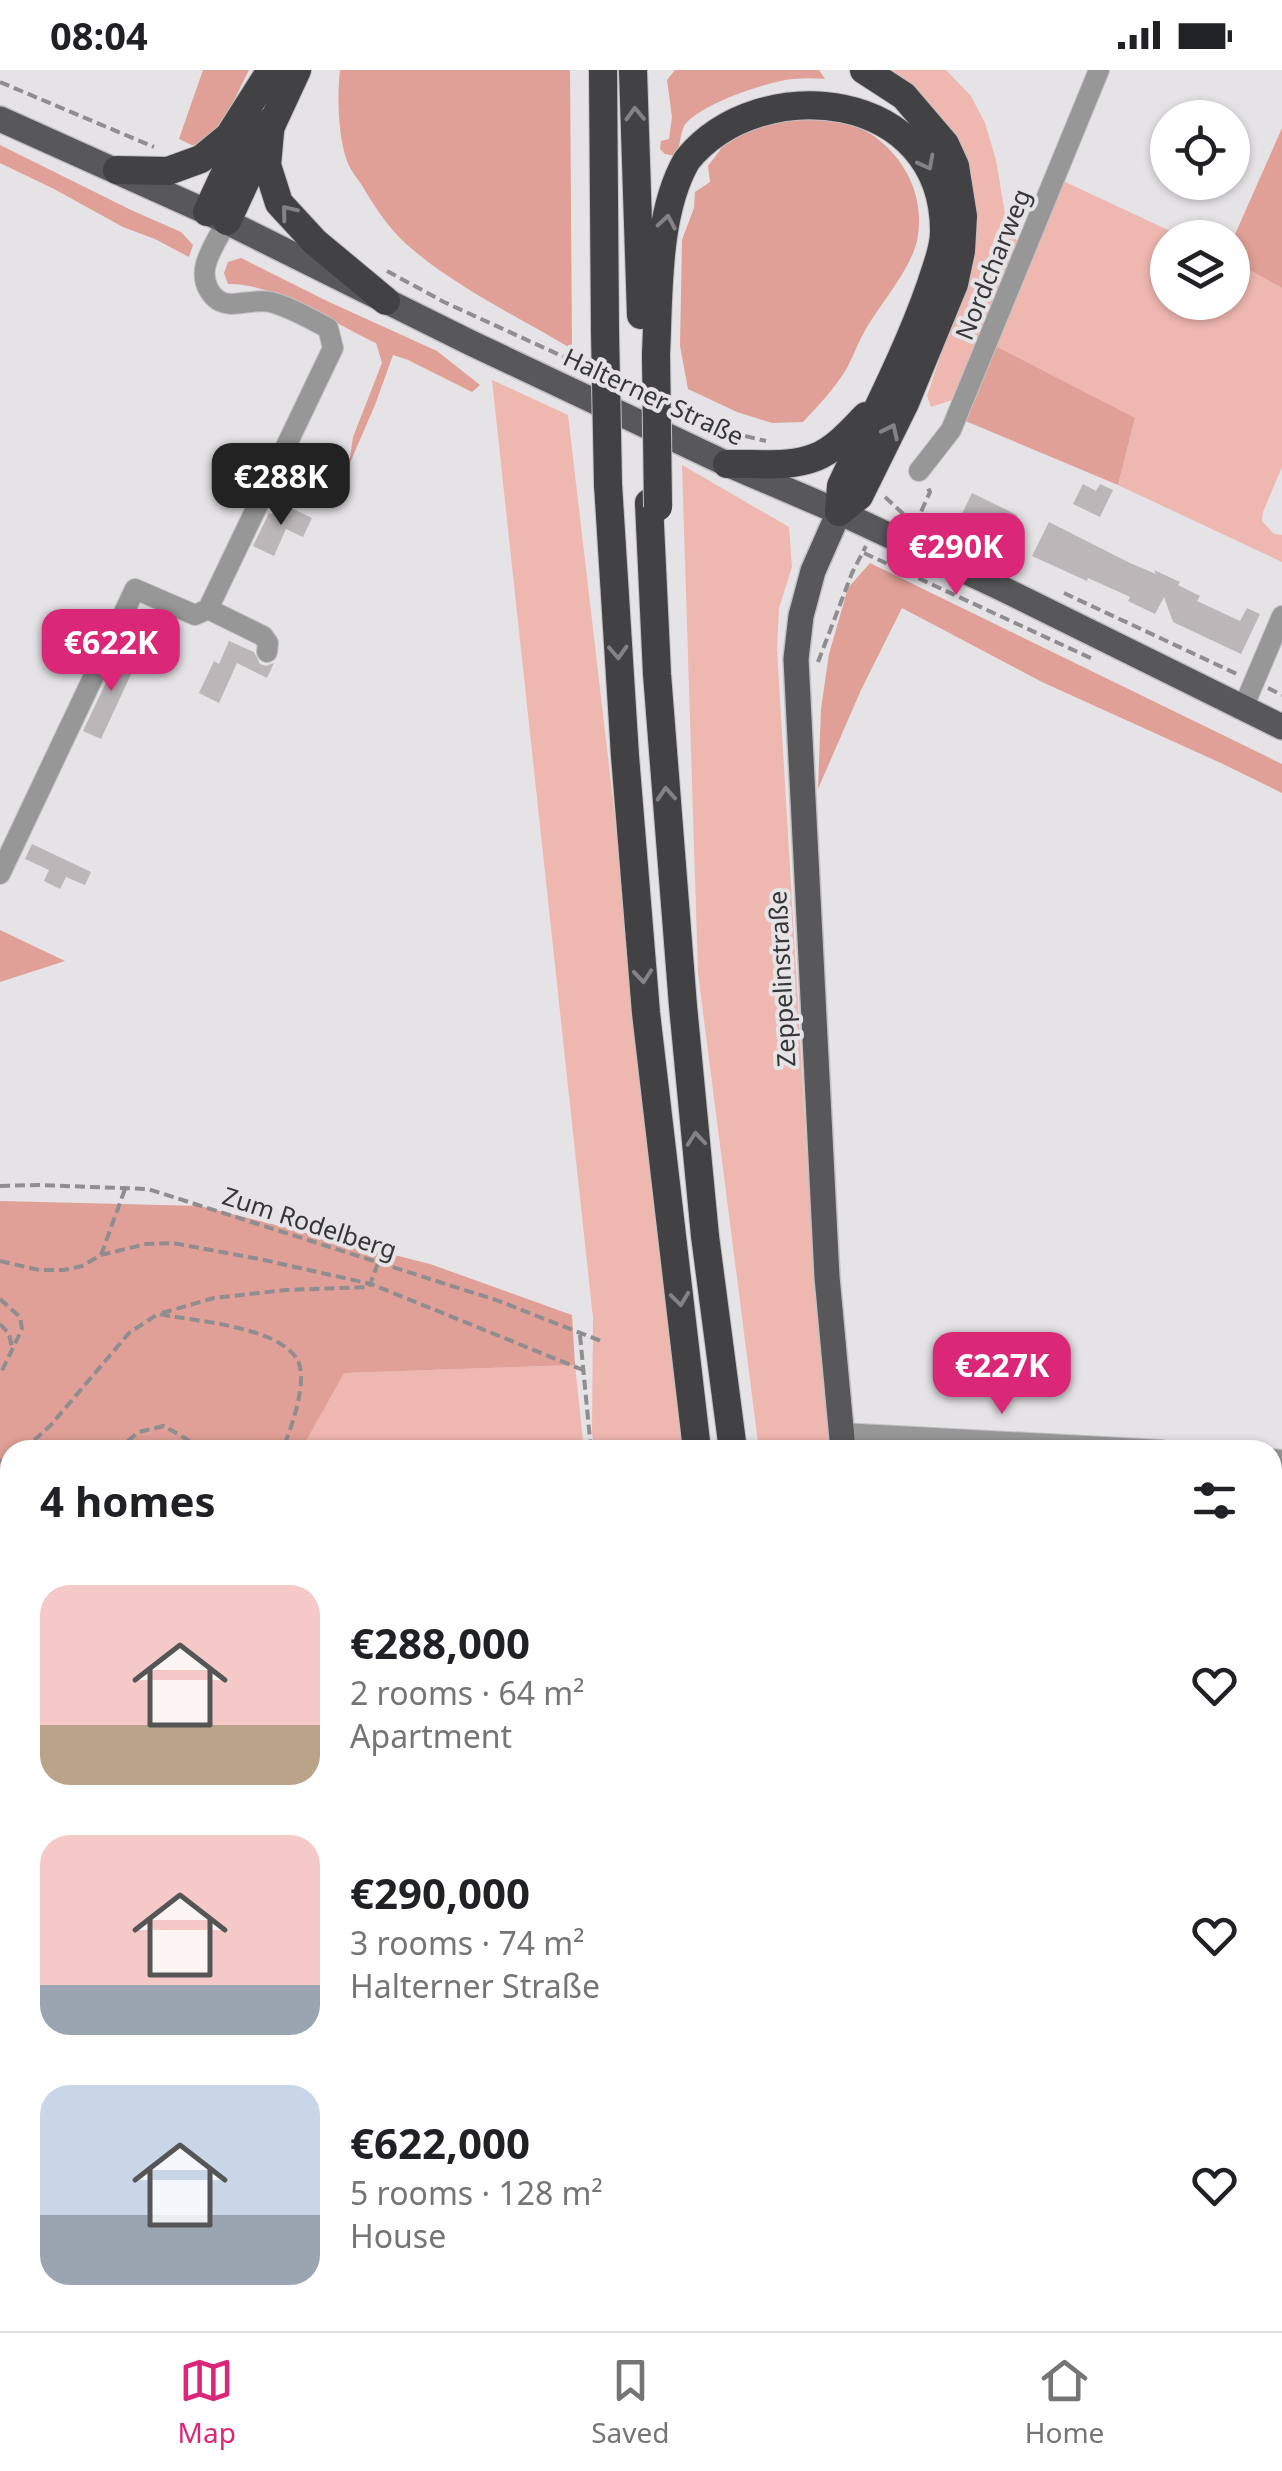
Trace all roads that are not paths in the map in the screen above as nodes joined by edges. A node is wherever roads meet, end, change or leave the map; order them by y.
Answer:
1 (272, 70) edge
2 (296, 70) edge
3 (603, 70) edge
4 (633, 70) edge
5 (864, 70) edge
6 (1100, 70) edge
7 (0, 119) edge
8 (272, 121) junction
9 (117, 170) junction
10 (217, 216) junction
11 (386, 300) junction
12 (649, 353) junction
13 (881, 400) junction
14 (727, 464) junction
15 (918, 471) road end
16 (839, 512) junction
17 (208, 609) junction
18 (1282, 616) edge
19 (266, 652) dead end
20 (1243, 708) junction
21 (1282, 727) edge
22 (0, 874) edge
23 (696, 1440) edge
24 (732, 1440) edge
25 (842, 1440) edge

1 - 9 highway
1 - 10 highway
2 - 8 highway
3 -> 23 highway, bridge
12 -> 4 highway
16 -> 5 highway
6 - 15 street, Nordcharweg
7 - 9 main road, Halterner Straße
8 - 10 highway
11 -> 8 highway
9 - 10 main road, Halterner Straße
10 - 11 main road, Halterner Straße
10 - 17 street
11 - 14 main road, Halterner Straße
12 -> 13 highway
24 -> 12 highway
13 - 14 highway
13 - 16 highway
14 - 16 main road, Halterner Straße
16 - 20 main road, Halterner Straße
16 - 25 main road, Zeppelinstraße
17 - 19 street
17 - 22 street
18 - 20 street
20 - 21 main road, Halterner Straße

